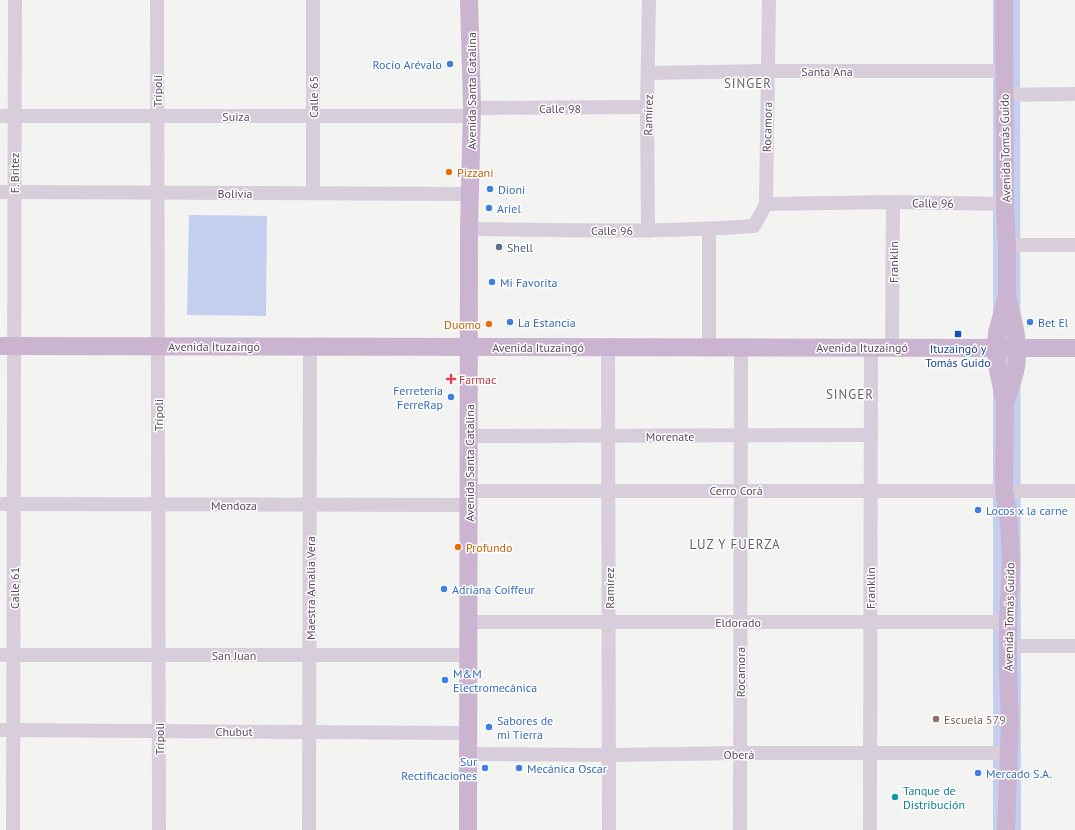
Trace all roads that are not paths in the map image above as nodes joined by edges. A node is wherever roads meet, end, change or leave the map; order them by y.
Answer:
1 (15, 0) edge
2 (157, 0) edge
3 (313, 0) edge
4 (469, 0) edge
5 (649, 0) edge
6 (770, 0) edge
7 (1004, 0) edge
8 (768, 71) junction
9 (1004, 71) junction
10 (649, 73) junction
11 (1075, 94) edge
12 (1004, 95) junction
13 (647, 107) junction
14 (472, 112) junction
15 (0, 116) edge
16 (14, 116) junction
17 (313, 116) junction
18 (158, 117) junction
19 (0, 192) edge
20 (14, 192) junction
21 (158, 192) junction
22 (313, 193) junction
23 (470, 194) junction
24 (893, 202) junction
25 (766, 204) junction
26 (1005, 204) junction
27 (754, 226) joint
28 (469, 229) junction
29 (648, 230) junction
30 (709, 230) junction
31 (1008, 245) junction
32 (1075, 245) edge
33 (1006, 296) junction
34 (7, 346) edge
35 (158, 346) junction
36 (469, 346) junction
37 (310, 347) junction
38 (608, 347) junction
39 (709, 347) junction
40 (740, 347) junction
41 (871, 347) junction
42 (892, 347) junction
43 (996, 347) junction
44 (1018, 348) junction
45 (1075, 348) edge
46 (1005, 403) junction
47 (740, 435) junction
48 (870, 435) junction
49 (469, 436) junction
50 (608, 436) junction
51 (740, 490) junction
52 (870, 490) junction
53 (1004, 490) junction
54 (609, 491) junction
55 (1075, 491) edge
56 (469, 498) junction
57 (7, 504) edge
58 (158, 504) junction
59 (310, 505) junction
60 (468, 622) junction
61 (609, 622) junction
62 (740, 622) junction
63 (870, 622) junction
64 (1008, 622) junction
65 (1008, 646) junction
66 (1075, 646) edge
67 (7, 655) edge
68 (159, 655) junction
69 (310, 655) junction
70 (468, 655) junction
71 (7, 730) edge
72 (159, 731) junction
73 (310, 732) junction
74 (468, 733) junction
75 (740, 753) junction
76 (870, 753) junction
77 (1009, 753) junction
78 (468, 754) junction
79 (608, 755) junction
80 (13, 830) edge
81 (159, 830) edge
82 (309, 830) edge
83 (468, 830) edge
84 (609, 830) edge
85 (740, 830) edge
86 (870, 830) edge
87 (1006, 830) edge

1 - 16 street, F. Britez
2 - 18 street, Trípoli
3 - 17 street, Calle 65
4 - 14 main road, Avenida Santa Catalina
5 - 10 street, Ramírez
6 - 8 street, Rocamora
7 - 9 main road, Avenida Tomás Guido
8 - 9 street, Santa Ana
8 - 10 street, Santa Ana
8 - 25 street, Rocamora
9 - 12 main road, Avenida Tomás Guido
10 - 13 street, Ramírez
11 - 12 street
12 - 26 main road, Avenida Tomás Guido
13 - 14 street, Calle 98
13 - 29 street, Ramírez
14 - 17 street, Suiza
14 - 23 main road, Avenida Santa Catalina
15 - 16 street, Suiza
16 - 18 street, Suiza
16 - 20 street, F. Britez
17 - 18 street, Suiza
17 - 22 street, Calle 65
18 - 21 street, Trípoli
19 - 20 street, Bolivia
20 - 21 street, Bolivia
20 - 34 street, F. Britez
21 - 22 street, Bolivia
21 - 35 street, Trípoli
22 - 23 street, Bolivia
23 - 28 main road, Avenida Santa Catalina
24 - 25 street, Calle 96
24 - 26 street, Calle 96
24 - 42 street, Franklin
25 - 27 street, Rocamora
26 - 31 main road, Avenida Tomás Guido
27 - 30 street, Calle 96
28 - 29 street, Calle 96
28 - 36 main road, Avenida Santa Catalina
29 - 30 street, Calle 96
30 - 39 street
31 - 32 street
31 - 33 main road, Avenida Tomás Guido
33 - 43 main road, Avenida Tomás Guido
33 - 44 main road, Avenida Tomás Guido
34 - 35 main road, Avenida Ituzaingó
34 - 57 street, Calle 61
35 - 37 main road, Avenida Ituzaingó
35 - 58 street, Trípoli
36 - 37 main road, Avenida Ituzaingó
36 - 38 main road, Avenida Ituzaingó
36 - 49 main road, Avenida Santa Catalina
37 - 59 street, Maestra Amalia Vera
38 - 39 main road, Avenida Ituzaingó
38 - 50 street, Ramírez
39 - 40 main road, Avenida Ituzaingó
40 - 41 main road, Avenida Ituzaingó
40 - 47 street, Rocamora
41 - 42 main road, Avenida Ituzaingó
41 - 48 street, Franklin
42 - 43 main road, Avenida Ituzaingó
43 - 44 main road, Avenida Ituzaingó
43 - 46 main road, Avenida Tomás Guido
44 - 45 main road, Avenida Ituzaingó
44 - 46 main road, Avenida Tomás Guido
46 - 53 main road, Avenida Tomás Guido
47 - 48 street, Morenate
47 - 50 street, Morenate
47 - 51 street, Rocamora
48 - 52 street, Franklin
49 - 50 street, Morenate
49 - 56 main road, Avenida Santa Catalina
50 - 54 street, Ramírez
51 - 52 street, Cerro Corá
51 - 54 street, Cerro Corá
51 - 62 street, Rocamora
52 - 53 street, Cerro Corá
52 - 63 street, Franklin
53 - 55 street, Cerro Corá
53 - 64 main road, Avenida Tomás Guido
54 - 56 street, Cerro Corá
54 - 61 street, Ramírez
56 - 59 street, Mendoza
56 - 60 main road, Avenida Santa Catalina
57 - 58 street, Mendoza
57 - 67 street, Calle 61
58 - 59 street, Mendoza
58 - 68 street, Trípoli
59 - 69 street, Maestra Amalia Vera
60 - 61 street, Eldorado
60 - 70 main road, Avenida Santa Catalina
61 - 62 street, Eldorado
61 - 79 street, Ramírez
62 - 63 street, Eldorado
62 - 75 street, Rocamora
63 - 64 street, Eldorado
63 - 76 street, Franklin
64 - 65 main road, Avenida Tomás Guido
65 - 66 street
65 - 77 main road, Avenida Tomás Guido
67 - 68 street, San Juan
67 - 71 street, Calle 61
68 - 69 street, San Juan
68 - 72 street, Trípoli
69 - 70 street, San Juan
69 - 73 street, Maestra Amalia Vera
70 - 74 main road, Avenida Santa Catalina
71 - 72 street, Chubut
71 - 80 street, Calle 61
72 - 73 street, Chubut
72 - 81 street, Trípoli
73 - 74 street, Chubut
73 - 82 street, Maestra Amalia Vera
74 - 78 main road, Avenida Santa Catalina
75 - 76 street, Oberá
75 - 79 street, Oberá
75 - 85 street, Rocamora
76 - 77 street, Oberá
76 - 86 street, Franklin
77 - 87 main road, Avenida Tomás Guido
78 - 79 street, Oberá
78 - 83 main road, Avenida Santa Catalina
79 - 84 street, Ramírez

